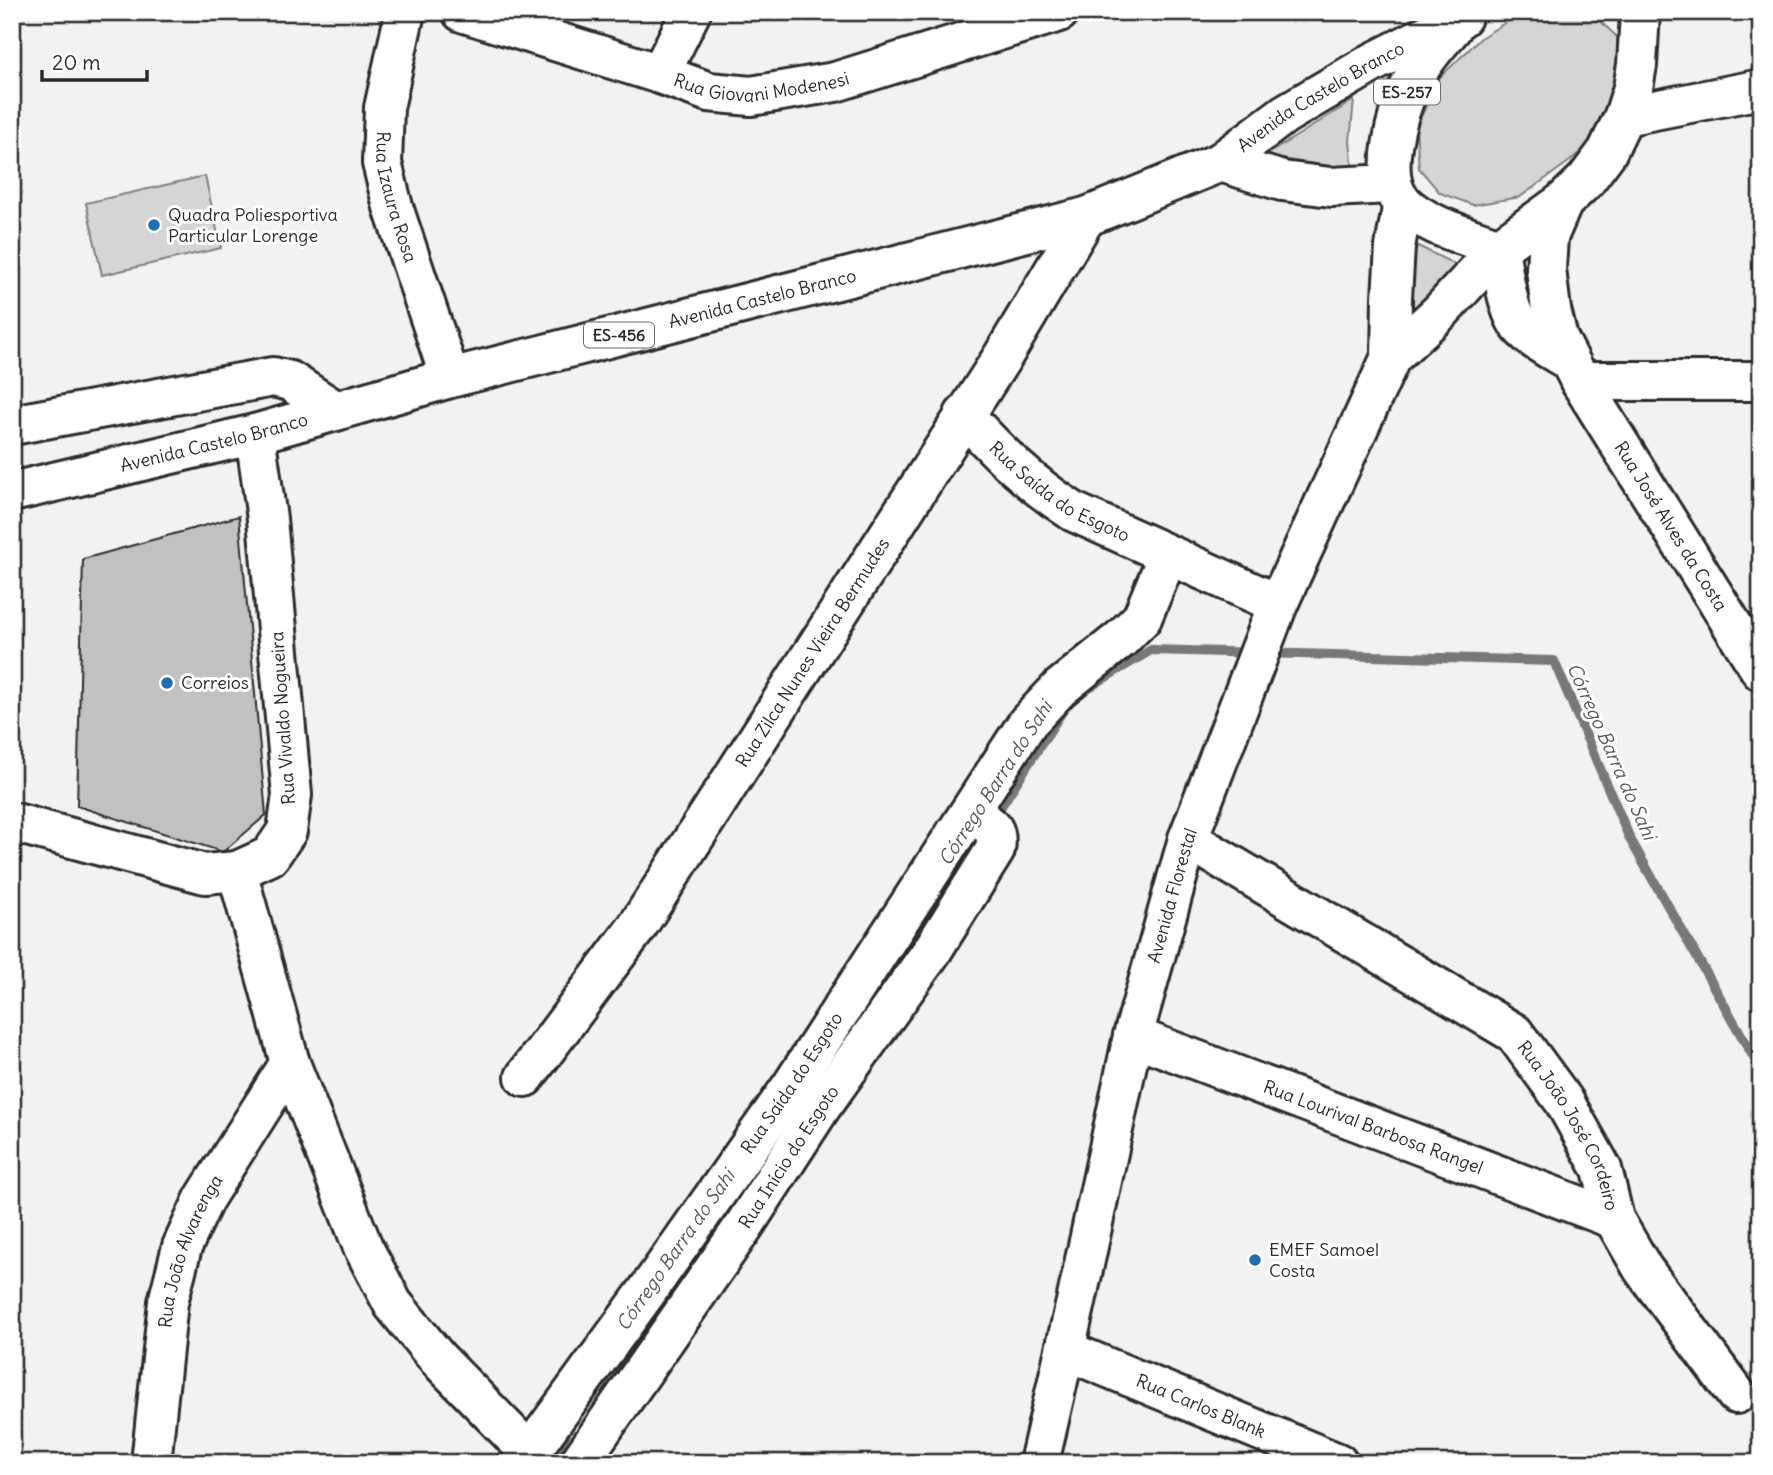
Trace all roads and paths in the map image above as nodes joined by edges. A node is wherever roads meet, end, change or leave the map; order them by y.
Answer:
1 (405, 12) edge
2 (462, 12) edge
3 (691, 12) edge
4 (1059, 12) edge
5 (1617, 12) edge
6 (1465, 15) edge
7 (976, 27) edge
8 (1639, 29) edge
9 (660, 74) junction
10 (1761, 89) edge
11 (1624, 116) junction
12 (1221, 162) junction
13 (1397, 193) junction
14 (1563, 202) junction
15 (1086, 218) junction
16 (1499, 248) junction
17 (1391, 357) junction
18 (1575, 371) junction
19 (450, 378) junction
20 (1761, 381) edge
21 (336, 411) junction
22 (964, 415) junction
23 (12, 425) edge
24 (256, 434) junction
25 (12, 492) edge
26 (1168, 555) junction
27 (1278, 604) junction
28 (1761, 671) edge
29 (969, 814) junction
30 (12, 822) edge
31 (1188, 839) junction
32 (237, 871) junction
33 (1133, 1036) junction
34 (289, 1063) junction
35 (525, 1077) dead end
36 (1614, 1219) junction
37 (1065, 1350) junction
38 (1737, 1394) dead end
39 (526, 1458) edge
40 (151, 1463) edge
41 (579, 1463) edge
42 (1039, 1463) edge
43 (1338, 1463) edge

1 - 19 street, Rua Izaura Rosa
2 - 9 street, Rua Giovani Modenesi
3 - 9 street
4 - 7 street, Rua Giovani Modenesi
5 - 8 street
6 - 12 street, Avenida Castelo Branco
6 - 13 street, ES-257
7 - 9 street, Rua Giovani Modenesi
8 - 11 street
10 - 11 street
11 - 14 street
12 - 13 street, Avenida Castelo Branco
12 - 15 street, Avenida Castelo Branco / ES-456
13 - 16 street
13 - 17 street, Avenida Florestal / ES-257
14 - 16 street, Avenida Florestal
14 - 18 street, Rua José Alves da Costa
15 - 19 street, Avenida Castelo Branco / ES-456
15 - 22 street, Rua Zilca Nunes Vieira Bermudes
16 - 17 street, Avenida Florestal / ES-257
16 - 18 street
17 - 27 street, Avenida Florestal / ES-257
18 - 20 street
18 - 28 street, Rua José Alves da Costa
19 - 21 street, Avenida Castelo Branco / ES-456
21 - 23 street
21 - 24 street, Avenida Castelo Branco / ES-456
22 - 26 street, Rua Saída do Esgoto
22 - 35 street, Rua Zilca Nunes Vieira Bermudes
24 - 25 street, Avenida Castelo Branco / ES-456
24 - 32 street, Rua Vivaldo Nogueira
26 - 27 street, Rua Saída do Esgoto
26 - 29 street, Rua Saída do Esgoto
27 - 31 street, Avenida Florestal / ES-257
29 - 39 street, Rua Saída do Esgoto
29 - 41 street, Rua Início do Esgoto
30 - 32 street, Rua Vivaldo Nogueira
31 - 33 street, Avenida Florestal / ES-257
31 - 36 street, Rua João José Cordeiro
32 - 34 street, Rua Saída do Esgoto
33 - 36 street, Rua Lourival Barbosa Rangel
33 - 37 street, Avenida Florestal / ES-257
34 - 39 street, Rua Saída do Esgoto
34 - 40 street, Rua João Alvarenga
36 - 38 street, Rua João José Cordeiro
37 - 42 street, Avenida Florestal / ES-257
37 - 43 street, Rua Carlos Blank

